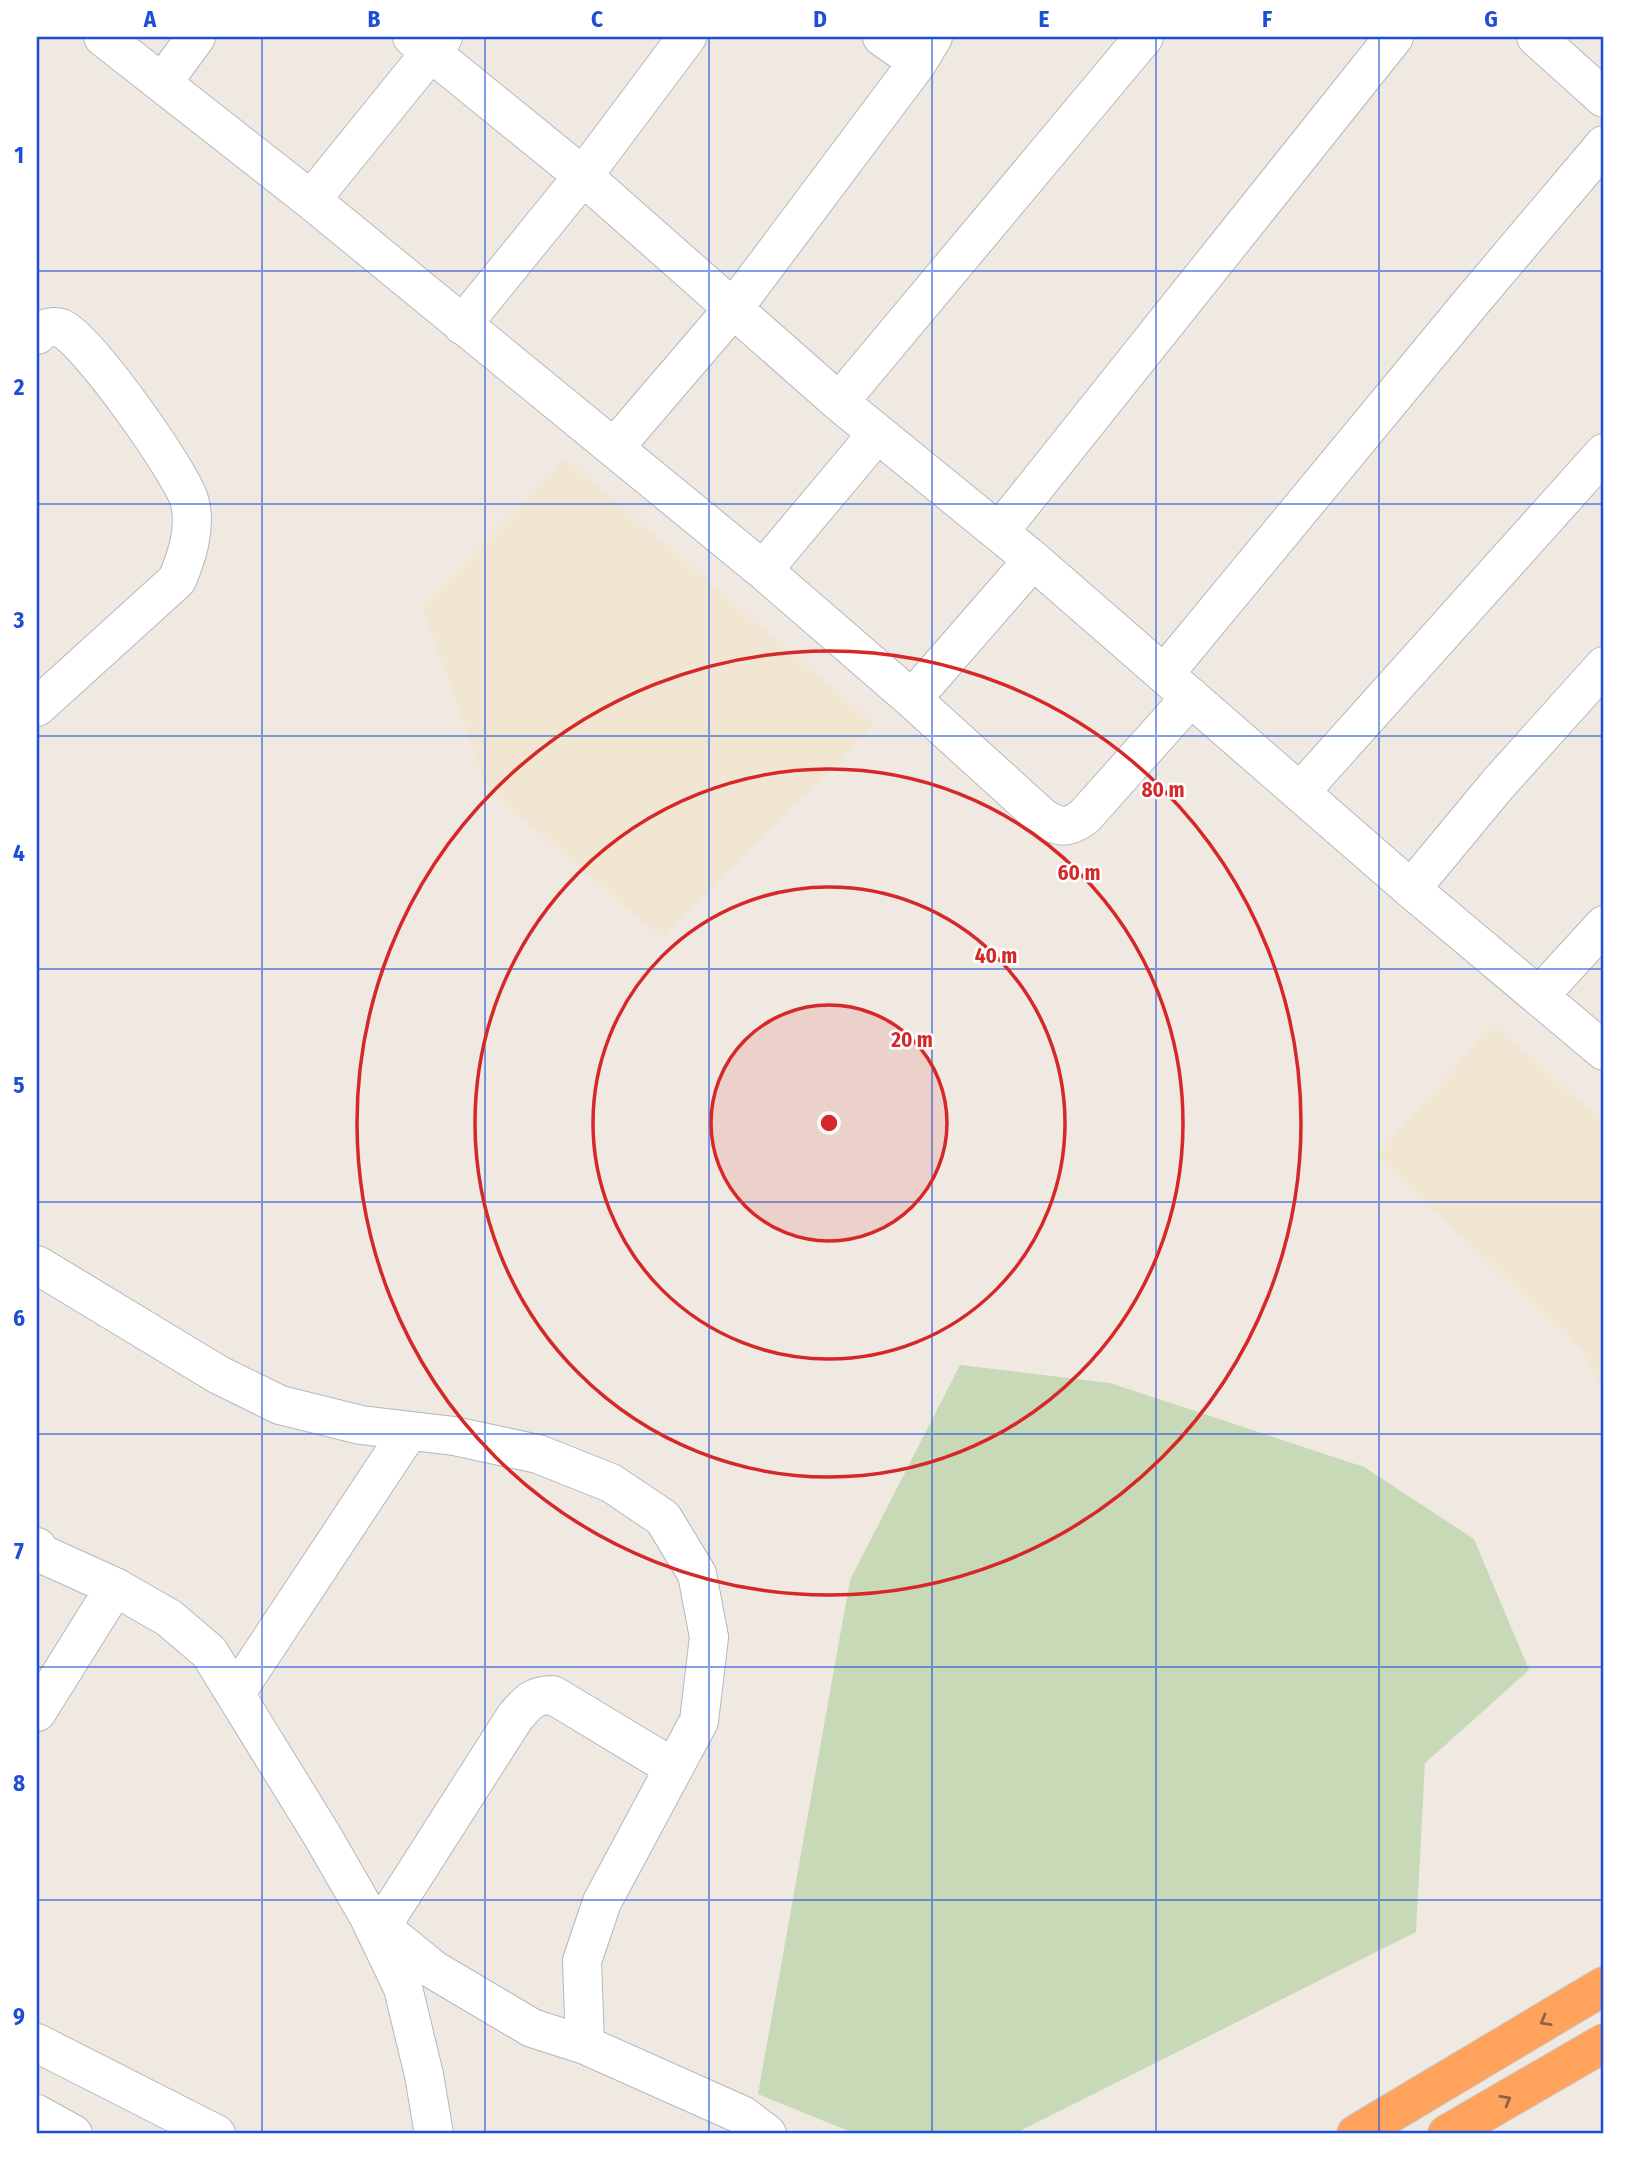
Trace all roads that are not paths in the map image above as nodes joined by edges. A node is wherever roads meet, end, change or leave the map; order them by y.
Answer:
1 (103, 37) edge
2 (196, 37) edge
3 (687, 37) edge
4 (882, 37) edge
5 (1144, 37) edge
6 (1394, 37) edge
7 (1536, 37) edge
8 (429, 42) edge
9 (926, 49) edge
10 (162, 83) junction
11 (1604, 98) edge
12 (1604, 145) edge
13 (583, 176) junction
14 (311, 200) junction
15 (733, 309) junction
16 (462, 325) junction
17 (37, 335) edge
18 (839, 402) junction
19 (877, 434) junction
20 (614, 448) junction
21 (1604, 453) edge
22 (999, 532) junction
23 (1033, 560) junction
24 (763, 570) junction
25 (1604, 666) edge
26 (1178, 685) junction
27 (912, 699) junction
28 (37, 707) edge
29 (1300, 792) junction
30 (1411, 889) junction
31 (1604, 925) edge
32 (1540, 995) junction
33 (1604, 1051) edge
34 (37, 1265) edge
35 (408, 1430) junction
36 (37, 1547) edge
37 (115, 1587) junction
38 (235, 1694) junction
39 (37, 1712) edge
40 (674, 1768) junction
41 (375, 1922) junction
42 (1604, 1986) edge
43 (37, 2043) edge
44 (1604, 2043) edge
45 (585, 2045) junction
46 (37, 2114) edge
47 (73, 2134) edge
48 (216, 2134) edge
49 (435, 2134) edge
50 (767, 2134) edge
51 (1356, 2134) edge
52 (1447, 2134) edge

1 - 10 street
2 - 10 street
3 - 13 street
4 - 9 street
5 - 18 street
6 - 22 street
7 - 11 street
8 - 13 street
8 - 14 street
9 - 15 street
10 - 14 street
12 - 26 street
13 - 15 street
13 - 16 street
14 - 16 street
15 - 18 street
15 - 20 street
16 - 20 street
17 - 28 street
18 - 19 street
19 - 22 street
19 - 24 street
20 - 24 street
21 - 29 street
22 - 23 street
23 - 26 street
23 - 27 street
24 - 27 street
25 - 30 street
26 - 27 street
26 - 29 street
29 - 30 street
30 - 32 street
31 - 32 street
32 - 33 street
34 - 35 street
35 - 38 street
35 - 40 street
36 - 37 street
37 - 38 street
37 - 39 street
38 - 41 street
40 - 41 street
40 - 45 street
41 - 45 street
41 - 49 street
42 -> 51 highway
43 - 48 street
52 -> 44 highway
45 - 50 street
46 - 47 street

